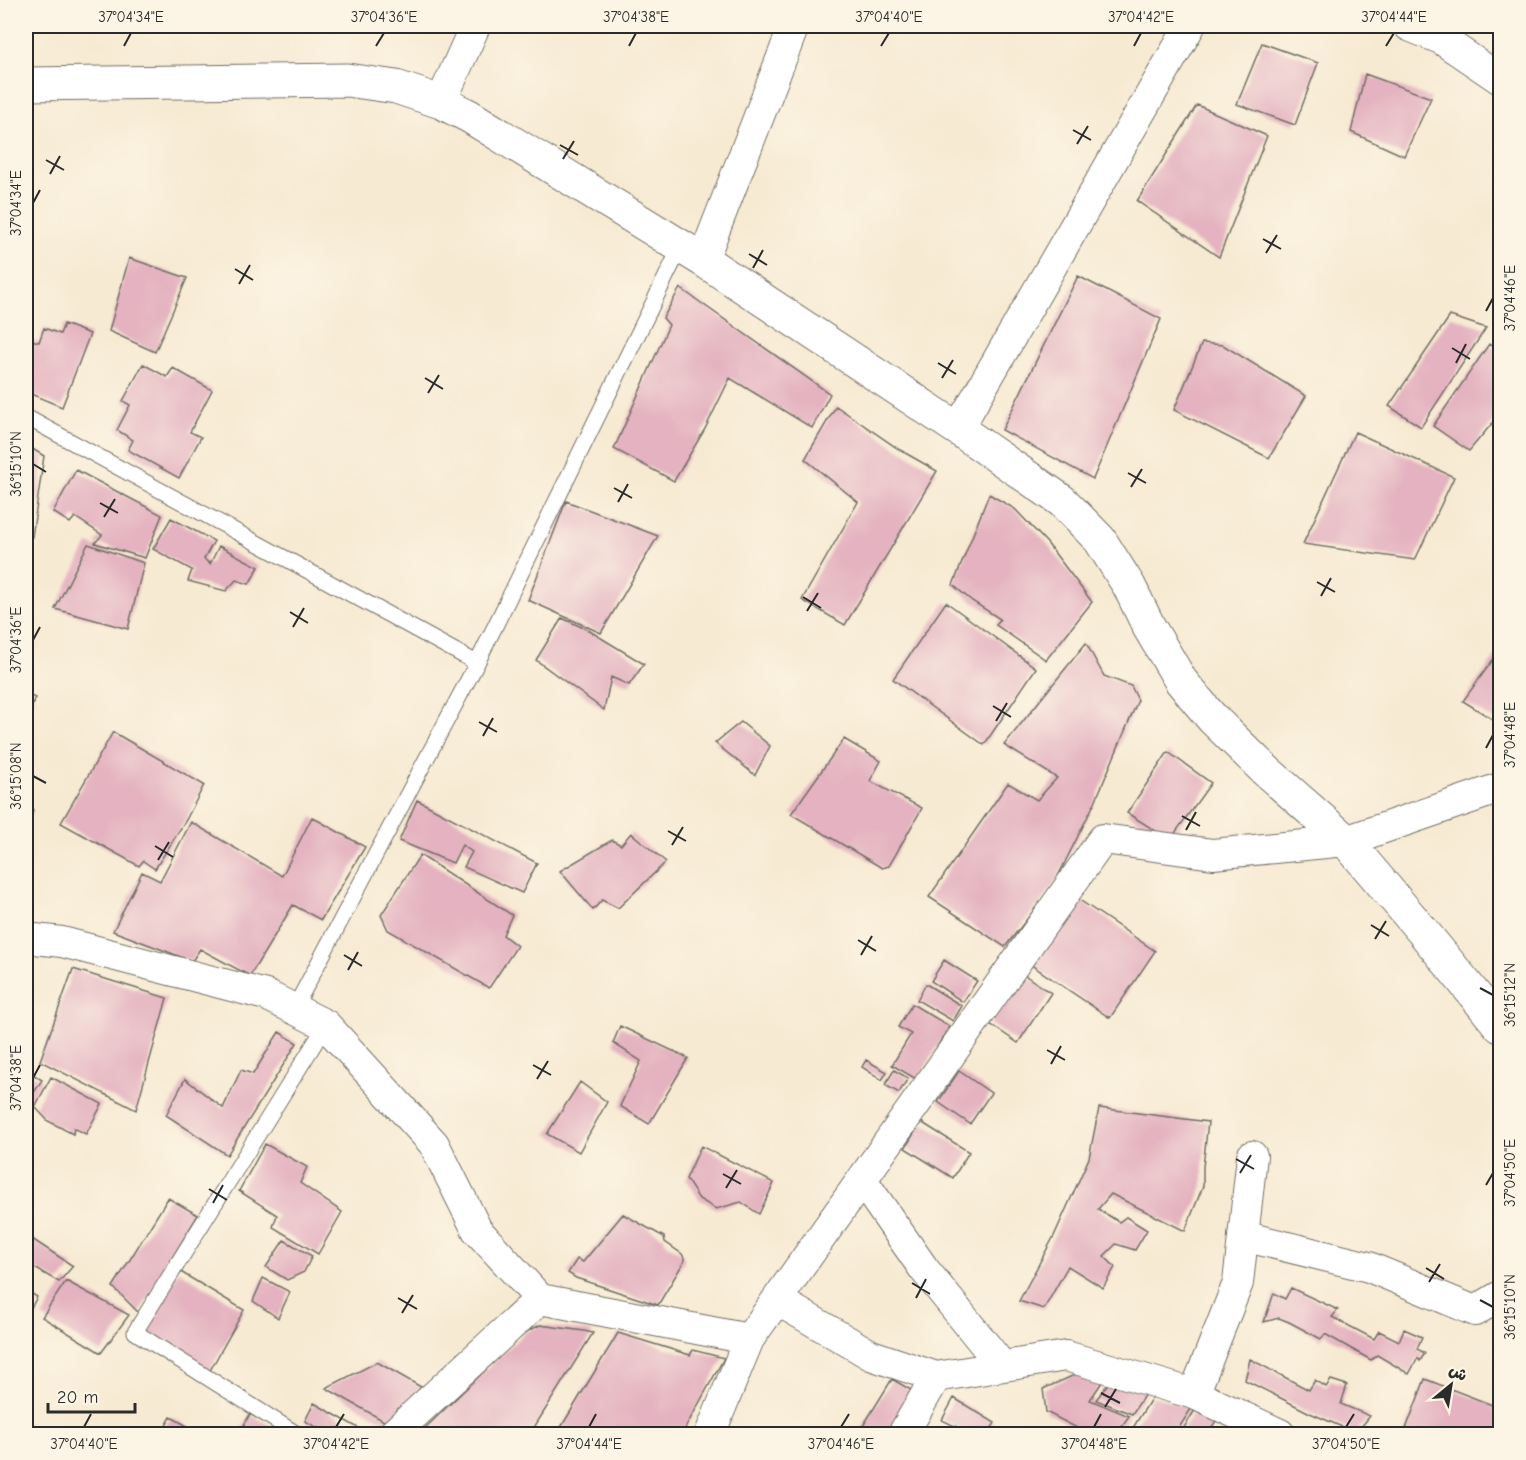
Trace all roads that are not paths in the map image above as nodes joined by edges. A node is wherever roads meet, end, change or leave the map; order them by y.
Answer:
1 (475, 26) edge
2 (795, 26) edge
3 (1190, 26) edge
4 (1409, 26) edge
5 (1446, 32) edge
6 (1500, 78) edge
7 (26, 84) edge
8 (441, 102) junction
9 (692, 253) junction
10 (26, 417) edge
11 (958, 429) junction
12 (477, 663) junction
13 (1500, 788) edge
14 (1346, 841) junction
15 (26, 939) edge
16 (294, 1009) junction
17 (326, 1025) junction
18 (1500, 1026) edge
19 (1252, 1156) dead end
20 (862, 1180) junction
21 (1243, 1236) junction
22 (1500, 1296) edge
23 (540, 1299) junction
24 (777, 1300) junction
25 (749, 1339) junction
26 (1002, 1366) junction
27 (936, 1377) junction
28 (1194, 1394) junction
29 (297, 1434) edge
30 (393, 1434) edge
31 (710, 1434) edge
32 (903, 1434) edge
33 (1280, 1434) edge

1 - 8 street
2 - 9 street
3 - 11 street
4 - 5 street
5 - 6 street
7 - 8 street
8 - 9 street
9 - 11 street
9 - 12 lane
10 - 12 lane
11 - 14 street
12 - 16 lane
13 - 14 street
14 - 18 street
14 - 20 street
15 - 16 street
16 - 17 street
17 - 23 street
17 - 29 lane
19 - 21 street
20 - 24 street
20 - 26 street
21 - 22 street
21 - 28 street
23 - 25 street
23 - 30 street
24 - 25 street
24 - 27 street
25 - 31 street
26 - 27 street
26 - 28 street
27 - 32 street
28 - 33 street

